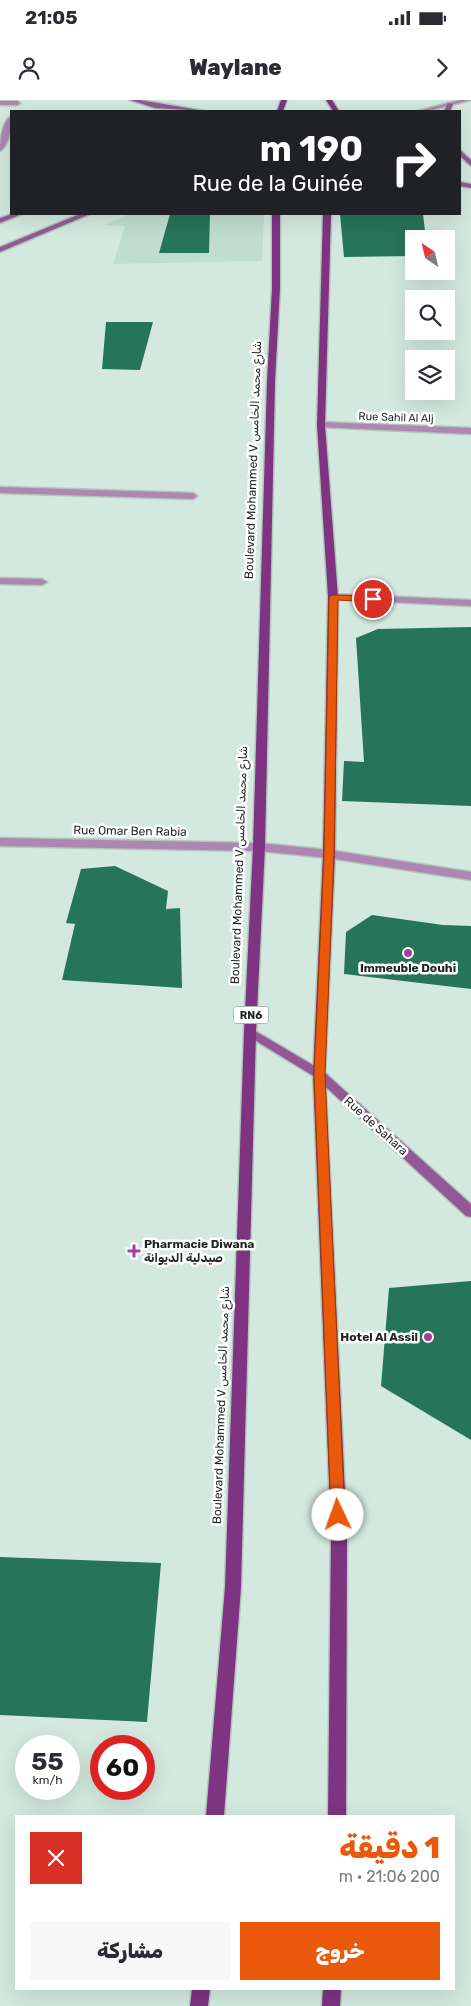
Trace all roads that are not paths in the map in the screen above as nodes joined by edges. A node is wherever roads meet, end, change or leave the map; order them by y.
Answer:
1 (133, 100) edge
2 (468, 100) edge
3 (17, 102) edge
4 (0, 103) edge
5 (149, 104) junction
6 (450, 104) junction
7 (165, 110) edge
8 (194, 110) edge
9 (425, 110) edge
10 (447, 110) edge
11 (10, 121) edge
12 (0, 149) edge
13 (461, 153) edge
14 (471, 164) edge
15 (15, 215) edge
16 (84, 215) edge
17 (276, 215) edge
18 (327, 215) edge
19 (0, 221) edge
20 (0, 250) edge
21 (321, 425) junction
22 (471, 431) edge
23 (0, 490) edge
24 (193, 496) dead end
25 (0, 580) edge
26 (42, 582) dead end
27 (333, 597) junction
28 (471, 603) edge
29 (0, 842) edge
30 (259, 847) junction
31 (329, 854) junction
32 (471, 876) edge
33 (250, 1032) junction
34 (319, 1074) junction
35 (471, 1212) edge
36 (215, 1815) edge
37 (337, 1815) edge
38 (201, 1990) edge
39 (332, 1990) edge
40 (199, 2006) edge
41 (331, 2006) edge

1 - 5 main road
2 - 6 street
3 - 4 street
5 - 7 main road
5 - 8 main road
6 - 9 street
6 - 10 main road
11 - 12 street
13 - 14 main road
15 - 19 main road
16 - 20 main road
17 - 30 main road, Boulevard Mohammed V شارع محمد الخامس / RN6
18 - 21 main road
21 - 22 street, Rue Sahil Al Alj
21 - 27 main road
23 - 24 street
25 - 26 street
27 - 28 street
27 - 31 main road
29 - 30 street, Rue Omar Ben Rabia
30 - 31 street, Rue Omar Ben Rabia
30 - 33 main road, Boulevard Mohammed V شارع محمد الخامس / RN6
31 - 32 street, Rue Omar Ben Rabia
31 - 34 main road
33 - 34 main road, Rue de Sahara
33 - 36 main road, Boulevard Mohammed V شارع محمد الخامس / RN6
34 - 35 main road, Rue de Sahara
34 - 37 main road
38 - 40 main road
39 - 41 main road

